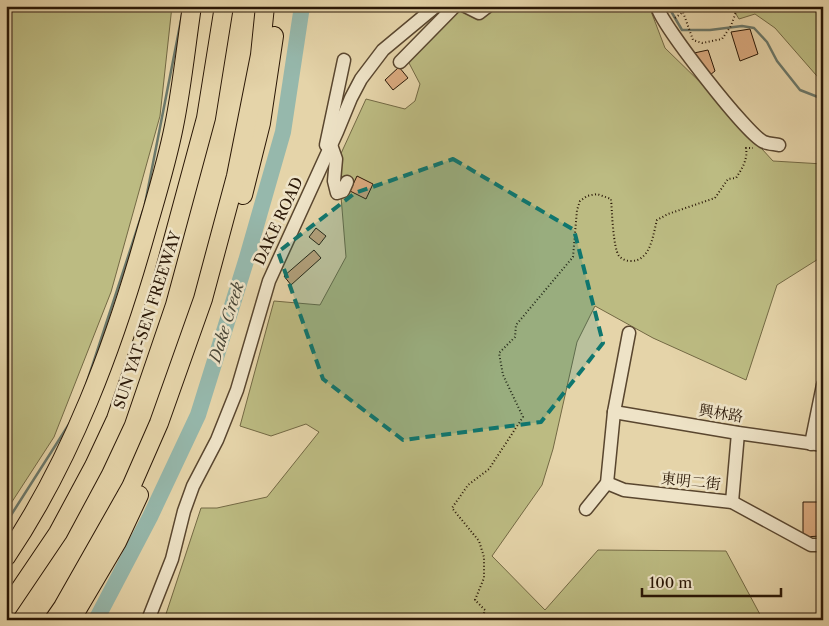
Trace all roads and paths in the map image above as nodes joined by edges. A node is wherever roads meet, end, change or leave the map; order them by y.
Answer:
1 (192, 6) edge
2 (224, 6) edge
3 (265, 6) edge
4 (277, 6) edge
5 (436, 6) edge
6 (455, 6) edge
7 (465, 6) edge
8 (488, 6) edge
9 (658, 6) edge
10 (738, 6) edge
11 (666, 25) junction
12 (344, 60) dead end
13 (400, 62) dead end
14 (332, 145) junction
15 (778, 145) joint
16 (321, 167) junction
17 (347, 182) dead end
18 (629, 333) dead end
19 (823, 384) edge
20 (614, 412) junction
21 (738, 433) junction
22 (817, 444) edge
23 (607, 483) junction
24 (732, 502) junction
25 (586, 509) dead end
26 (823, 545) edge
27 (6, 557) edge
28 (6, 610) edge
29 (54, 620) edge
30 (71, 620) edge
31 (148, 620) edge
32 (482, 620) edge

1 - 27 highway, SUN YAT-SEN FREEWAY
2 - 28 highway, SUN YAT-SEN FREEWAY
3 - 29 highway
4 - 30 highway
5 - 14 street, DAKE ROAD
6 - 13 street
7 - 8 street
9 - 11 street
10 - 11 path
11 - 15 street
12 - 16 street
14 - 16 street, DAKE ROAD
14 - 17 street
15 - 32 path
16 - 31 street, DAKE ROAD
18 - 20 street
19 - 22 street
20 - 21 street, 興林路
20 - 23 street
21 - 22 street, 興林路
21 - 24 street
23 - 24 street, 東明二街
23 - 25 street
24 - 26 street, 東明二街

